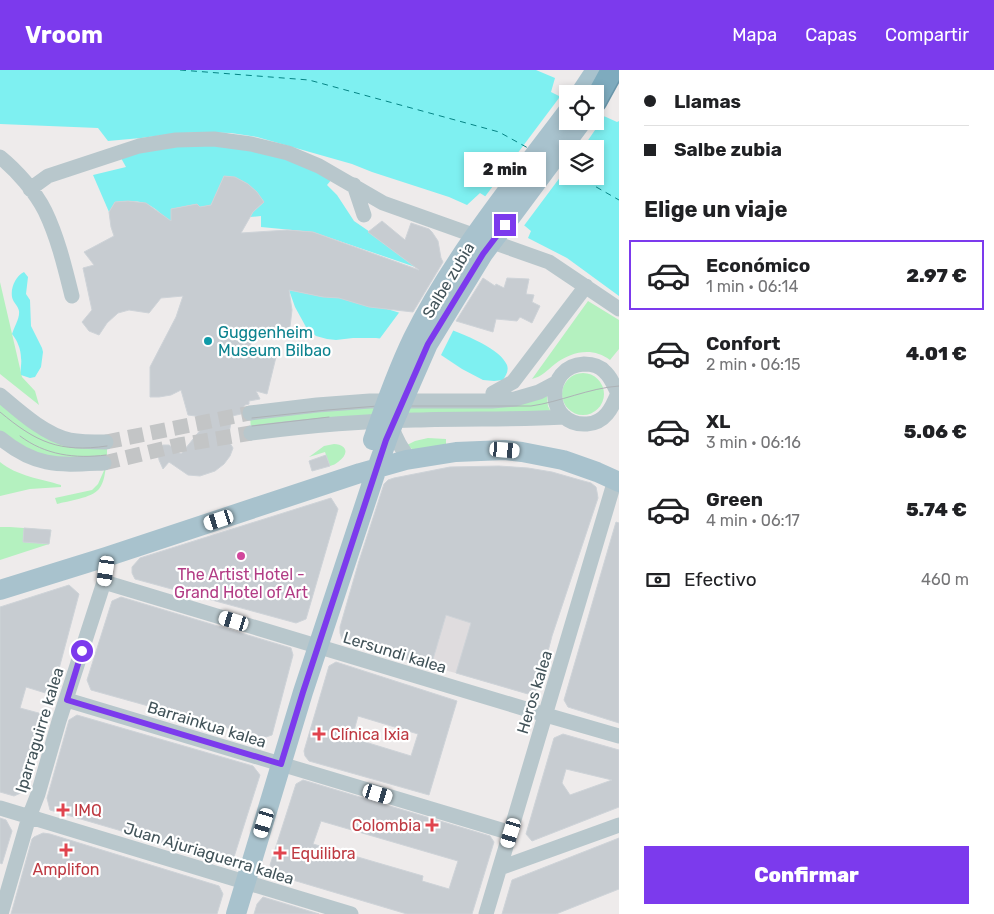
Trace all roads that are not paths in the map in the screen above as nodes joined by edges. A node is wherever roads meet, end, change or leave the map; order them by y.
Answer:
1 (596, 70) edge
2 (616, 70) edge
3 (619, 81) edge
4 (586, 85) edge
5 (604, 88) edge
6 (604, 97) edge
7 (559, 123) edge
8 (575, 130) edge
9 (0, 157) edge
10 (354, 185) junction
11 (30, 189) junction
12 (364, 215) dead end
13 (586, 286) junction
14 (72, 296) dead end
15 (619, 309) edge
16 (556, 383) junction
17 (493, 392) dead end
18 (618, 394) edge
19 (0, 395) edge
20 (250, 413) tunnel mouth
21 (565, 417) junction
22 (612, 417) edge
23 (251, 433) tunnel mouth
24 (384, 435) junction
25 (0, 438) edge
26 (106, 442) tunnel mouth
27 (410, 460) junction
28 (104, 463) tunnel mouth
29 (370, 470) junction
30 (617, 481) edge
31 (106, 557) junction
32 (104, 582) junction
33 (0, 590) edge
34 (318, 647) junction
35 (67, 700) junction
36 (545, 715) junction
37 (619, 736) edge
38 (281, 764) junction
39 (0, 808) edge
40 (29, 817) junction
41 (619, 824) edge
42 (511, 833) junction
43 (500, 868) junction
44 (246, 882) junction
45 (1, 914) edge
46 (236, 914) edge
47 (351, 914) edge
48 (486, 914) edge

1 - 4 main road
2 - 5 highway
3 - 6 main road
7 - 24 main road, Salbe zubia, bridge
8 - 24 main road, Salbe zubia, bridge
9 - 11 street
10 - 11 street
10 - 12 street
10 - 13 street
11 - 14 street
13 - 15 street
13 - 17 street
16 - 18 street
16 - 20 street
16 - 21 street
18 - 22 street
19 - 26 street
21 - 22 street
21 - 23 street
24 - 27 street
24 - 29 main road
25 - 28 street
27 - 29 main road
27 - 30 main road
29 - 31 main road
29 - 34 main road
30 - 36 street, Heros kalea
31 - 32 street, Iparraguirre kalea
31 - 33 main road
32 - 34 street, Lersundi kalea
32 - 35 street, Iparraguirre kalea
34 - 36 street, Lersundi kalea
34 - 38 main road
35 - 38 street, Barrainkua kalea
35 - 40 street, Iparraguirre kalea
36 - 37 street, Lersundi kalea
36 - 42 street, Heros kalea
38 - 42 street, Barrainkua kalea
38 - 44 main road
39 - 40 street, Juan Ajuriaguerra kalea
40 - 44 street, Juan Ajuriaguerra kalea
40 - 45 street, Iparraguirre kalea
41 - 43 street
42 - 43 street, Heros kalea
43 - 48 street, Heros kalea
44 - 46 main road
44 - 47 street, Juan Ajuriaguerra kalea

